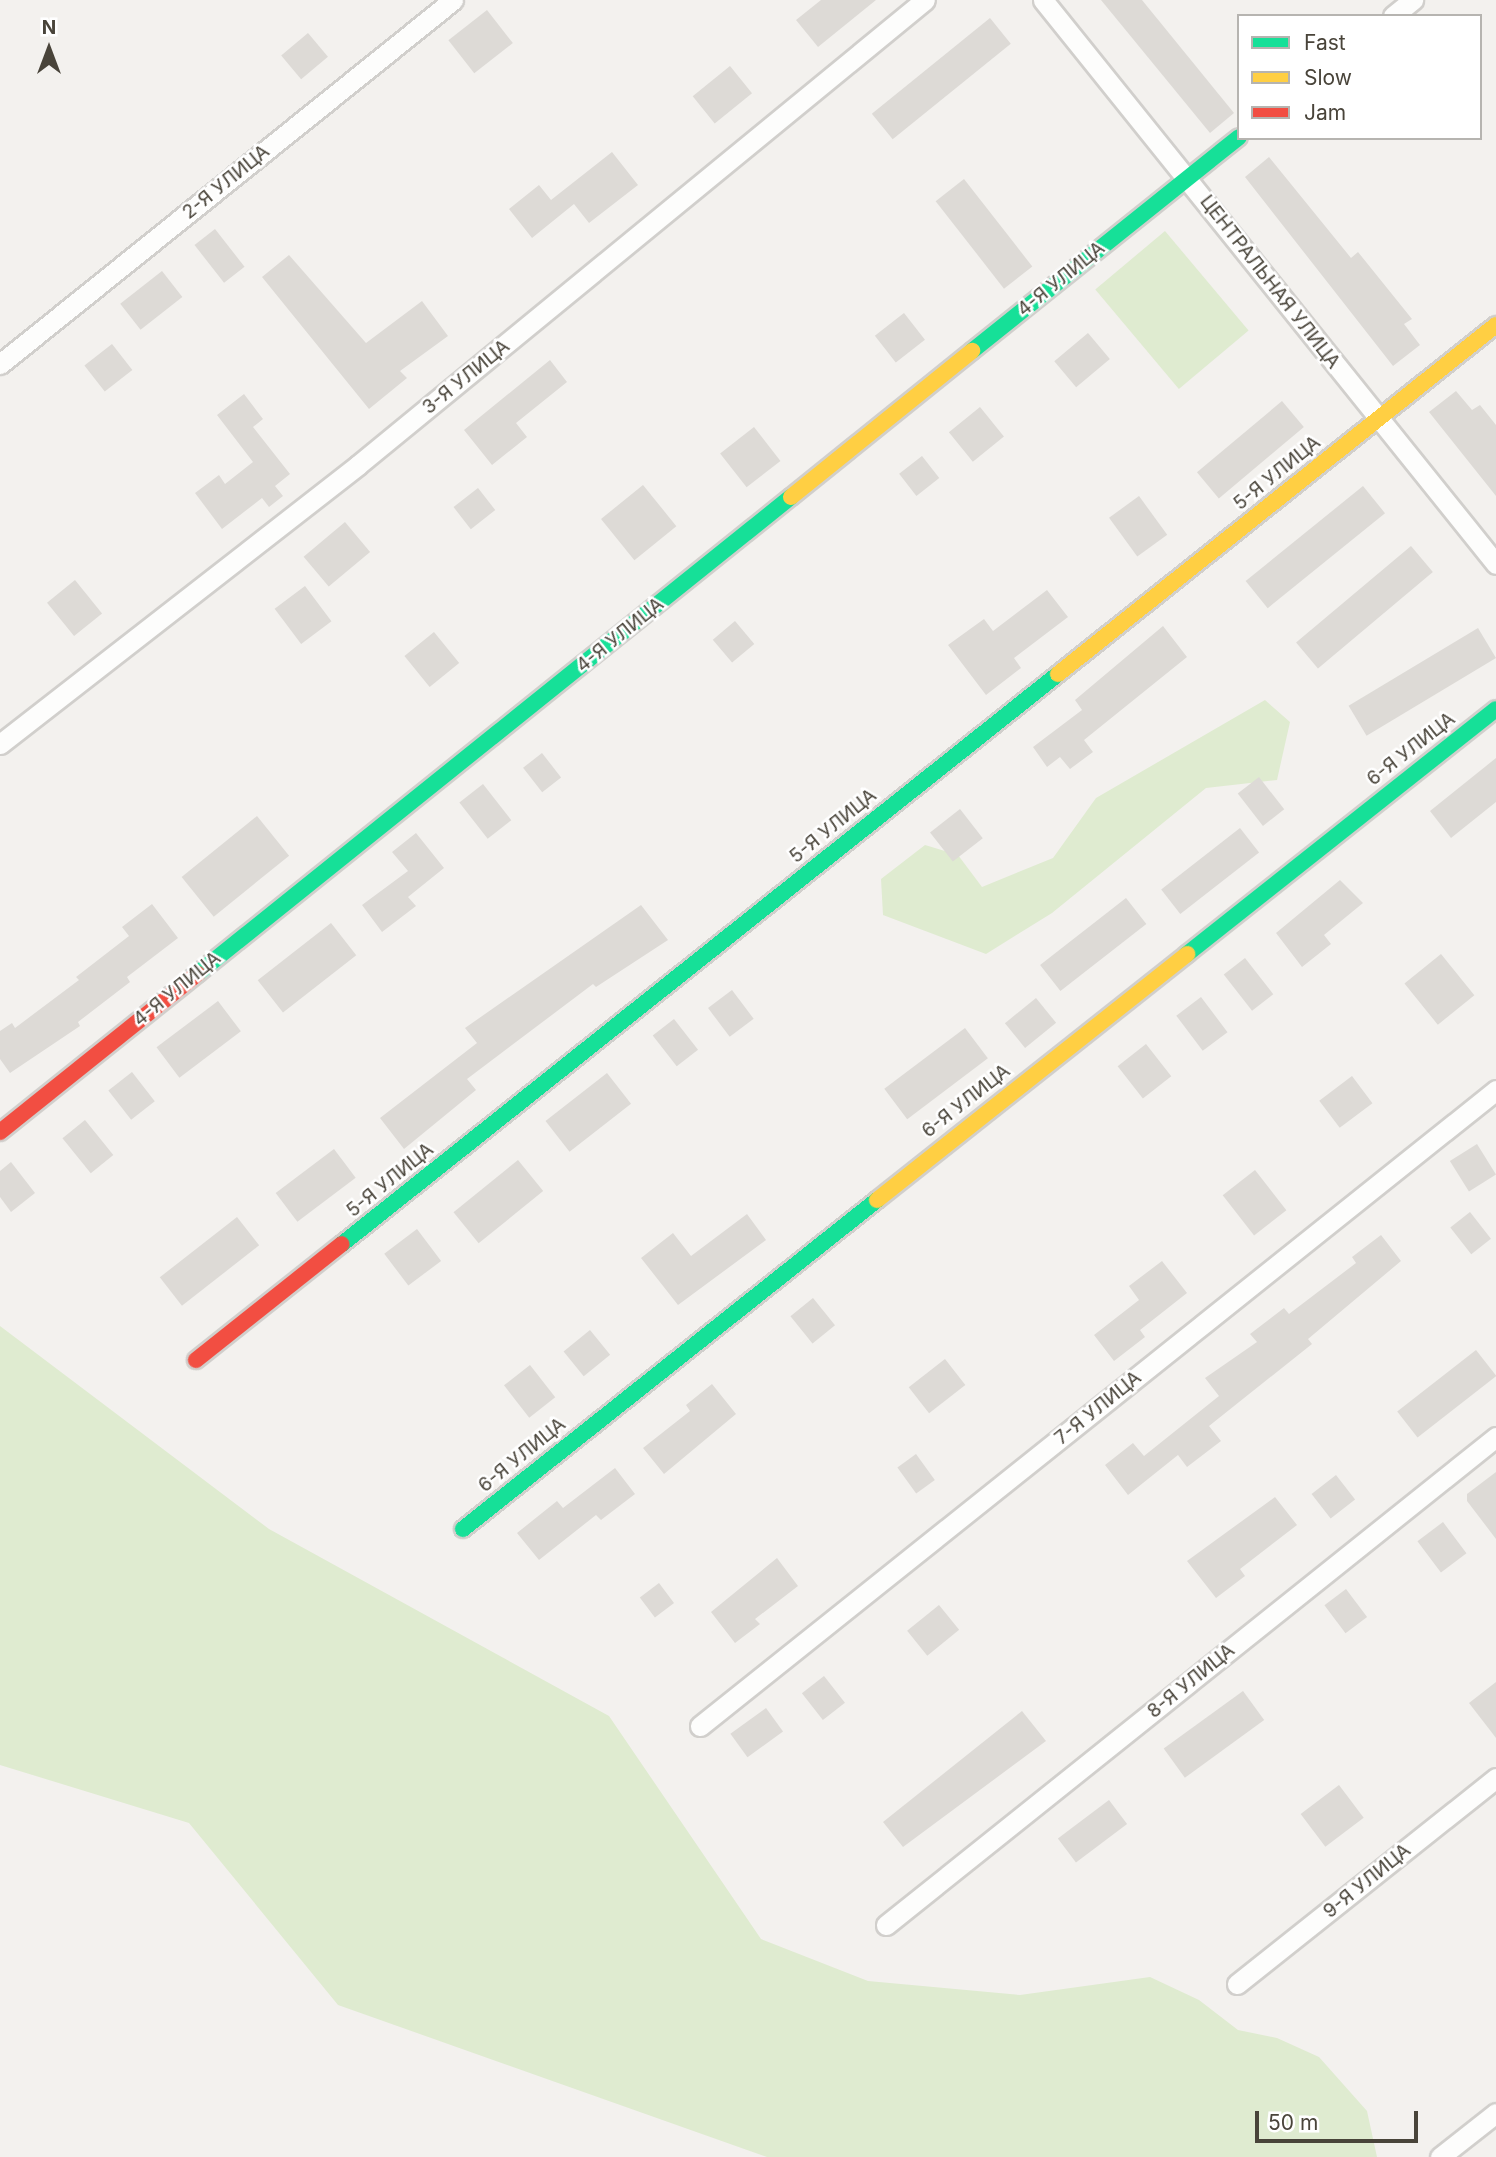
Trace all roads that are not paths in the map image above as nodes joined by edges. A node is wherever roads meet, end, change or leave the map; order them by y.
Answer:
1 (453, 0) edge
2 (925, 0) edge
3 (1043, 0) edge
4 (1413, 0) edge
5 (1396, 14) edge
6 (1237, 139) edge
7 (1188, 177) junction
8 (1496, 325) edge
9 (0, 364) edge
10 (1378, 419) junction
11 (1496, 564) edge
12 (1496, 709) edge
13 (0, 744) edge
14 (1496, 1090) edge
15 (0, 1132) edge
16 (196, 1360) dead end
17 (1496, 1437) edge
18 (463, 1529) dead end
19 (700, 1726) dead end
20 (1496, 1778) edge
21 (886, 1926) dead end
22 (1237, 1984) dead end
23 (1496, 2113) edge
24 (1440, 2157) edge

1 - 9 street, 2-Я УЛИЦА
2 - 13 street, 3-Я УЛИЦА
3 - 7 street, ЦЕНТРАЛЬНАЯ УЛИЦА
4 - 5 street
6 - 7 street, 4-Я УЛИЦА
7 - 10 street, ЦЕНТРАЛЬНАЯ УЛИЦА
7 - 15 street, 4-Я УЛИЦА
8 - 10 street, 5-Я УЛИЦА
10 - 11 street, ЦЕНТРАЛЬНАЯ УЛИЦА
10 - 16 street, 5-Я УЛИЦА
12 - 18 street, 6-Я УЛИЦА
14 - 19 street, 7-Я УЛИЦА
17 - 21 street, 8-Я УЛИЦА
20 - 22 street, 9-Я УЛИЦА
23 - 24 street

